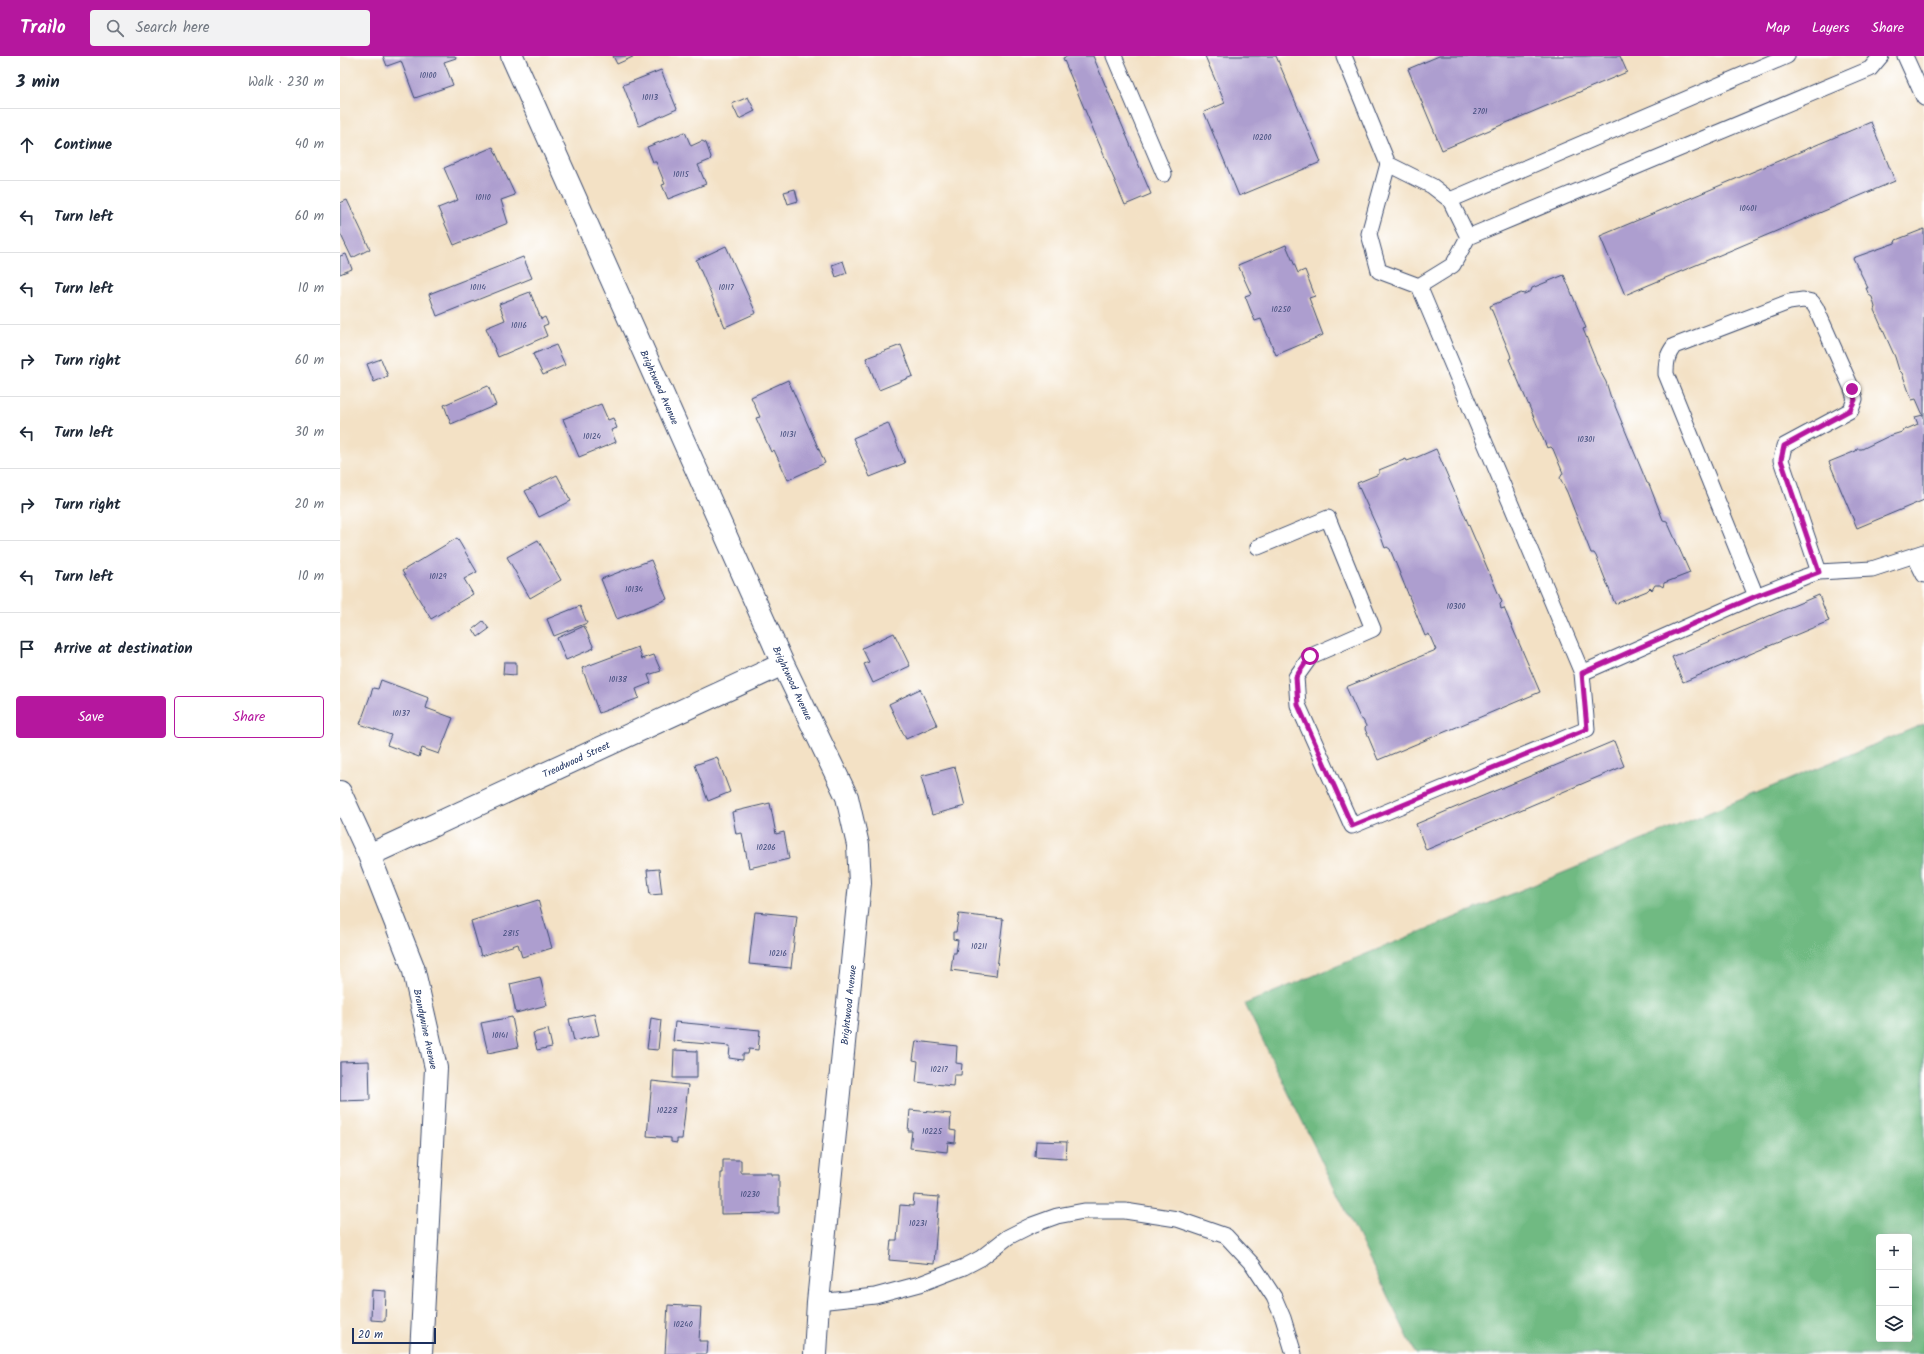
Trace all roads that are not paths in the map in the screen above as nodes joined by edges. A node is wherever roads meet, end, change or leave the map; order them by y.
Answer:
1 (512, 56) edge
2 (1114, 56) edge
3 (1787, 56) edge
4 (1881, 56) edge
5 (1906, 56) edge
6 (1348, 57) edge
7 (1924, 98) edge
8 (1388, 164) junction
9 (1164, 174) dead end
10 (1450, 200) junction
11 (1468, 237) junction
12 (1419, 286) junction
13 (1258, 546) dead end
14 (1919, 553) edge
15 (1819, 572) junction
16 (1924, 575) edge
17 (1756, 596) junction
18 (784, 664) junction
19 (1582, 673) junction
20 (340, 792) edge
21 (369, 854) junction
22 (818, 1302) junction
23 (421, 1354) edge
24 (815, 1354) edge
25 (1294, 1354) edge

1 - 18 street, Brightwood Avenue
2 - 9 lane
3 - 10 lane
4 - 11 lane
5 - 7 lane
6 - 8 lane
8 - 10 lane
8 - 12 lane
10 - 11 lane
11 - 12 lane
12 - 19 lane
13 - 19 lane
14 - 15 lane
14 - 16 lane
15 - 17 lane
15 - 17 lane
17 - 19 lane
18 - 21 street, Treadwood Street
18 - 22 street, Brightwood Avenue
20 - 21 street, Brandywine Avenue
21 - 23 street, Brandywine Avenue
22 - 24 street, Brightwood Avenue
22 - 25 lane

